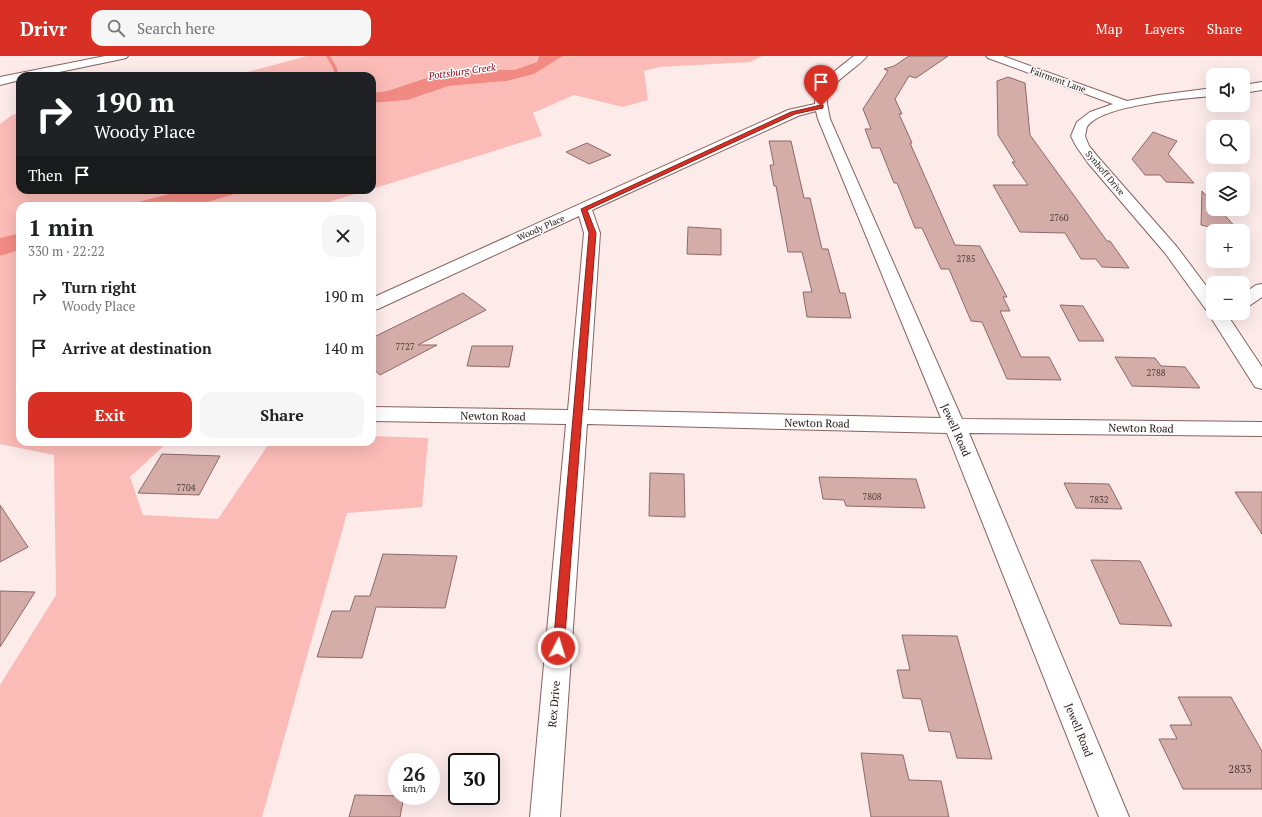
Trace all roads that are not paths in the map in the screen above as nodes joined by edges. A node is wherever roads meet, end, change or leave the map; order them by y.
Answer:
1 (122, 56) edge
2 (861, 56) edge
3 (992, 56) edge
4 (41, 72) edge
5 (16, 77) edge
6 (0, 81) edge
7 (1262, 86) edge
8 (1250, 88) edge
9 (1206, 93) edge
10 (1124, 104) junction
11 (821, 106) junction
12 (584, 209) junction
13 (1262, 289) edge
14 (1206, 295) edge
15 (1250, 297) edge
16 (376, 303) edge
17 (1224, 320) edge
18 (1262, 382) edge
19 (376, 414) edge
20 (577, 417) junction
21 (955, 426) junction
22 (1262, 429) edge
23 (545, 817) edge
24 (1114, 817) edge

1 - 4 street
2 - 11 street
3 - 10 street, Fairmont Lane
5 - 6 street
7 - 8 street
9 - 10 street, Synhoff Drive
10 - 14 street, Synhoff Drive
11 - 12 street, Woody Place
11 - 21 street, Jewell Road
12 - 16 street, Woody Place
12 - 20 street, Rex Drive
13 - 15 street
17 - 18 street, Synhoff Drive
19 - 20 street, Newton Road
20 - 21 street, Newton Road
20 - 23 street, Rex Drive
21 - 22 street, Newton Road
21 - 24 street, Jewell Road

